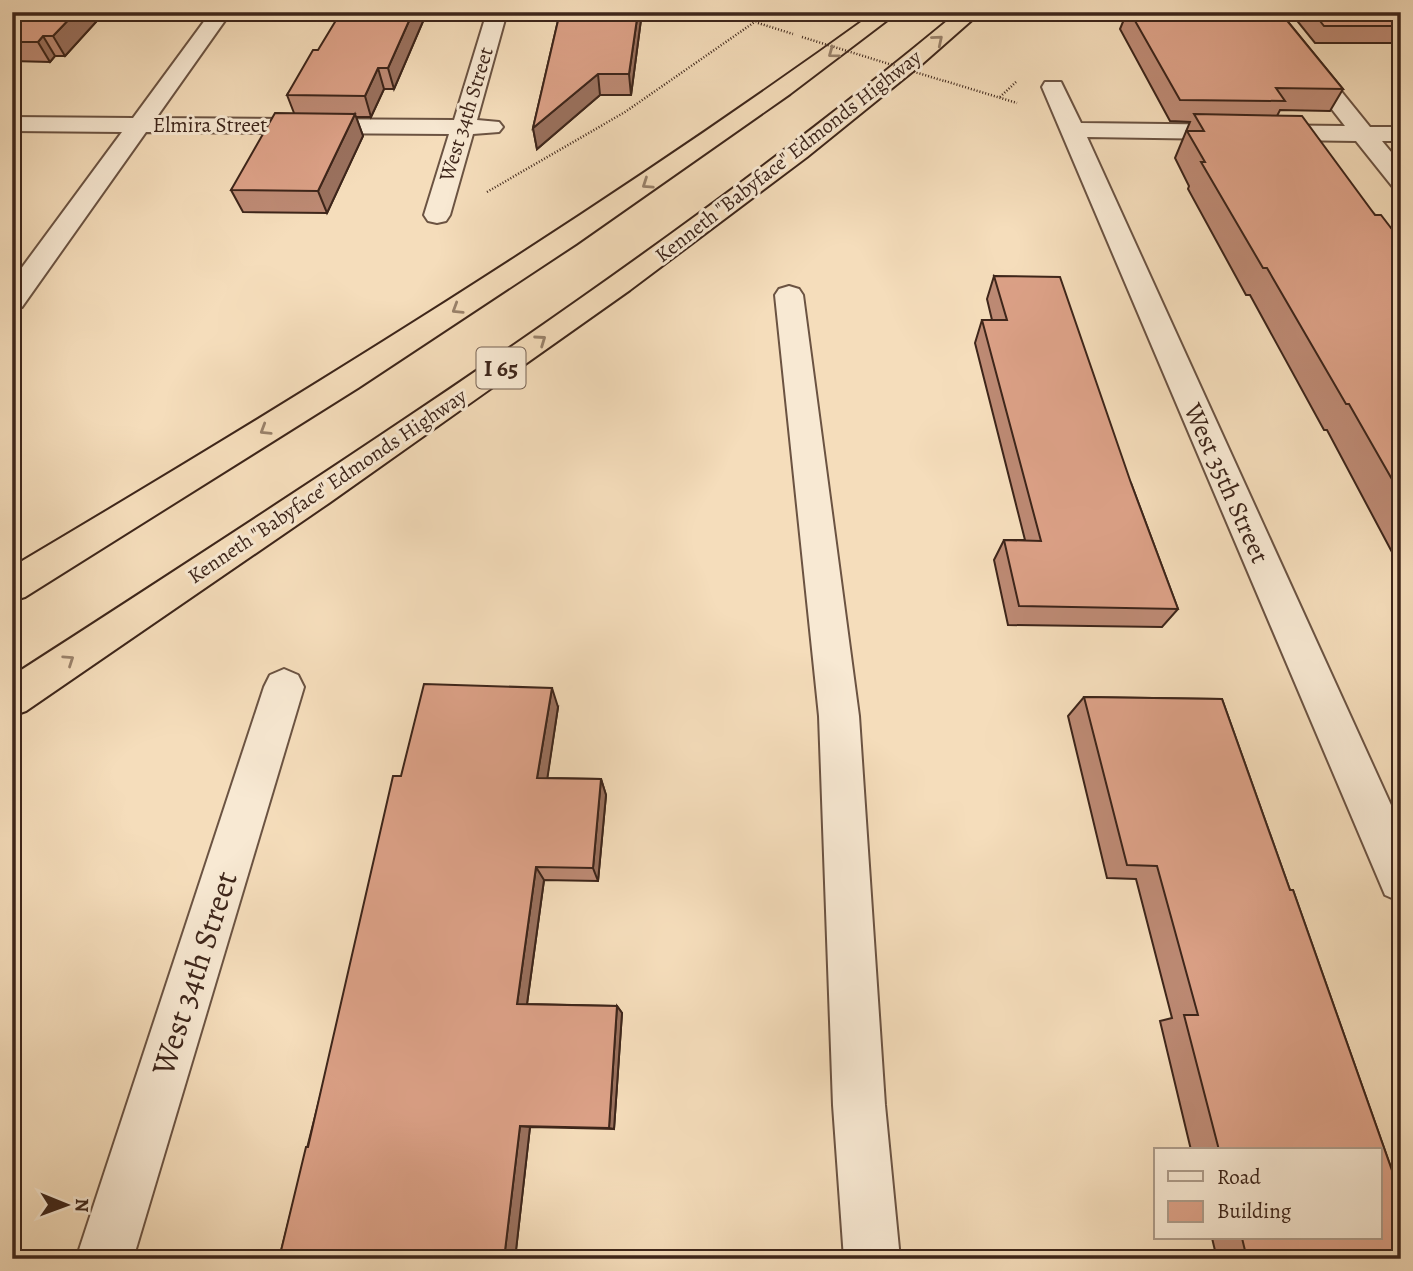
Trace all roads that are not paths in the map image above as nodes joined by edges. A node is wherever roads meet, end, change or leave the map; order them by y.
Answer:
1 (221, 12) edge
2 (497, 12) edge
3 (888, 12) edge
4 (971, 12) edge
5 (1266, 12) edge
6 (1053, 87) dead end
7 (12, 124) edge
8 (140, 125) junction
9 (461, 127) junction
10 (491, 127) dead end
11 (1073, 130) junction
12 (1363, 134) junction
13 (1401, 134) edge
14 (1401, 181) edge
15 (437, 215) dead end
16 (789, 295) dead end
17 (12, 302) edge
18 (12, 586) edge
19 (285, 687) dead end
20 (12, 698) edge
21 (1401, 879) edge
22 (104, 1259) edge
23 (872, 1259) edge

1 - 8 street
2 - 9 street, West 34th Street
3 -> 18 highway, Kenneth "Babyface" Edmonds Highway
20 -> 4 highway, Kenneth "Babyface" Edmonds Highway / I 65
5 - 12 street
6 - 11 street, West 35th Street
7 - 8 street, Elmira Street
8 - 9 street, Elmira Street
8 - 17 street
9 - 10 street, Elmira Street
9 - 15 street, West 34th Street
11 - 12 street
11 - 21 street, West 35th Street
12 - 13 street
12 - 14 street
16 - 23 street
19 - 22 street, West 34th Street

